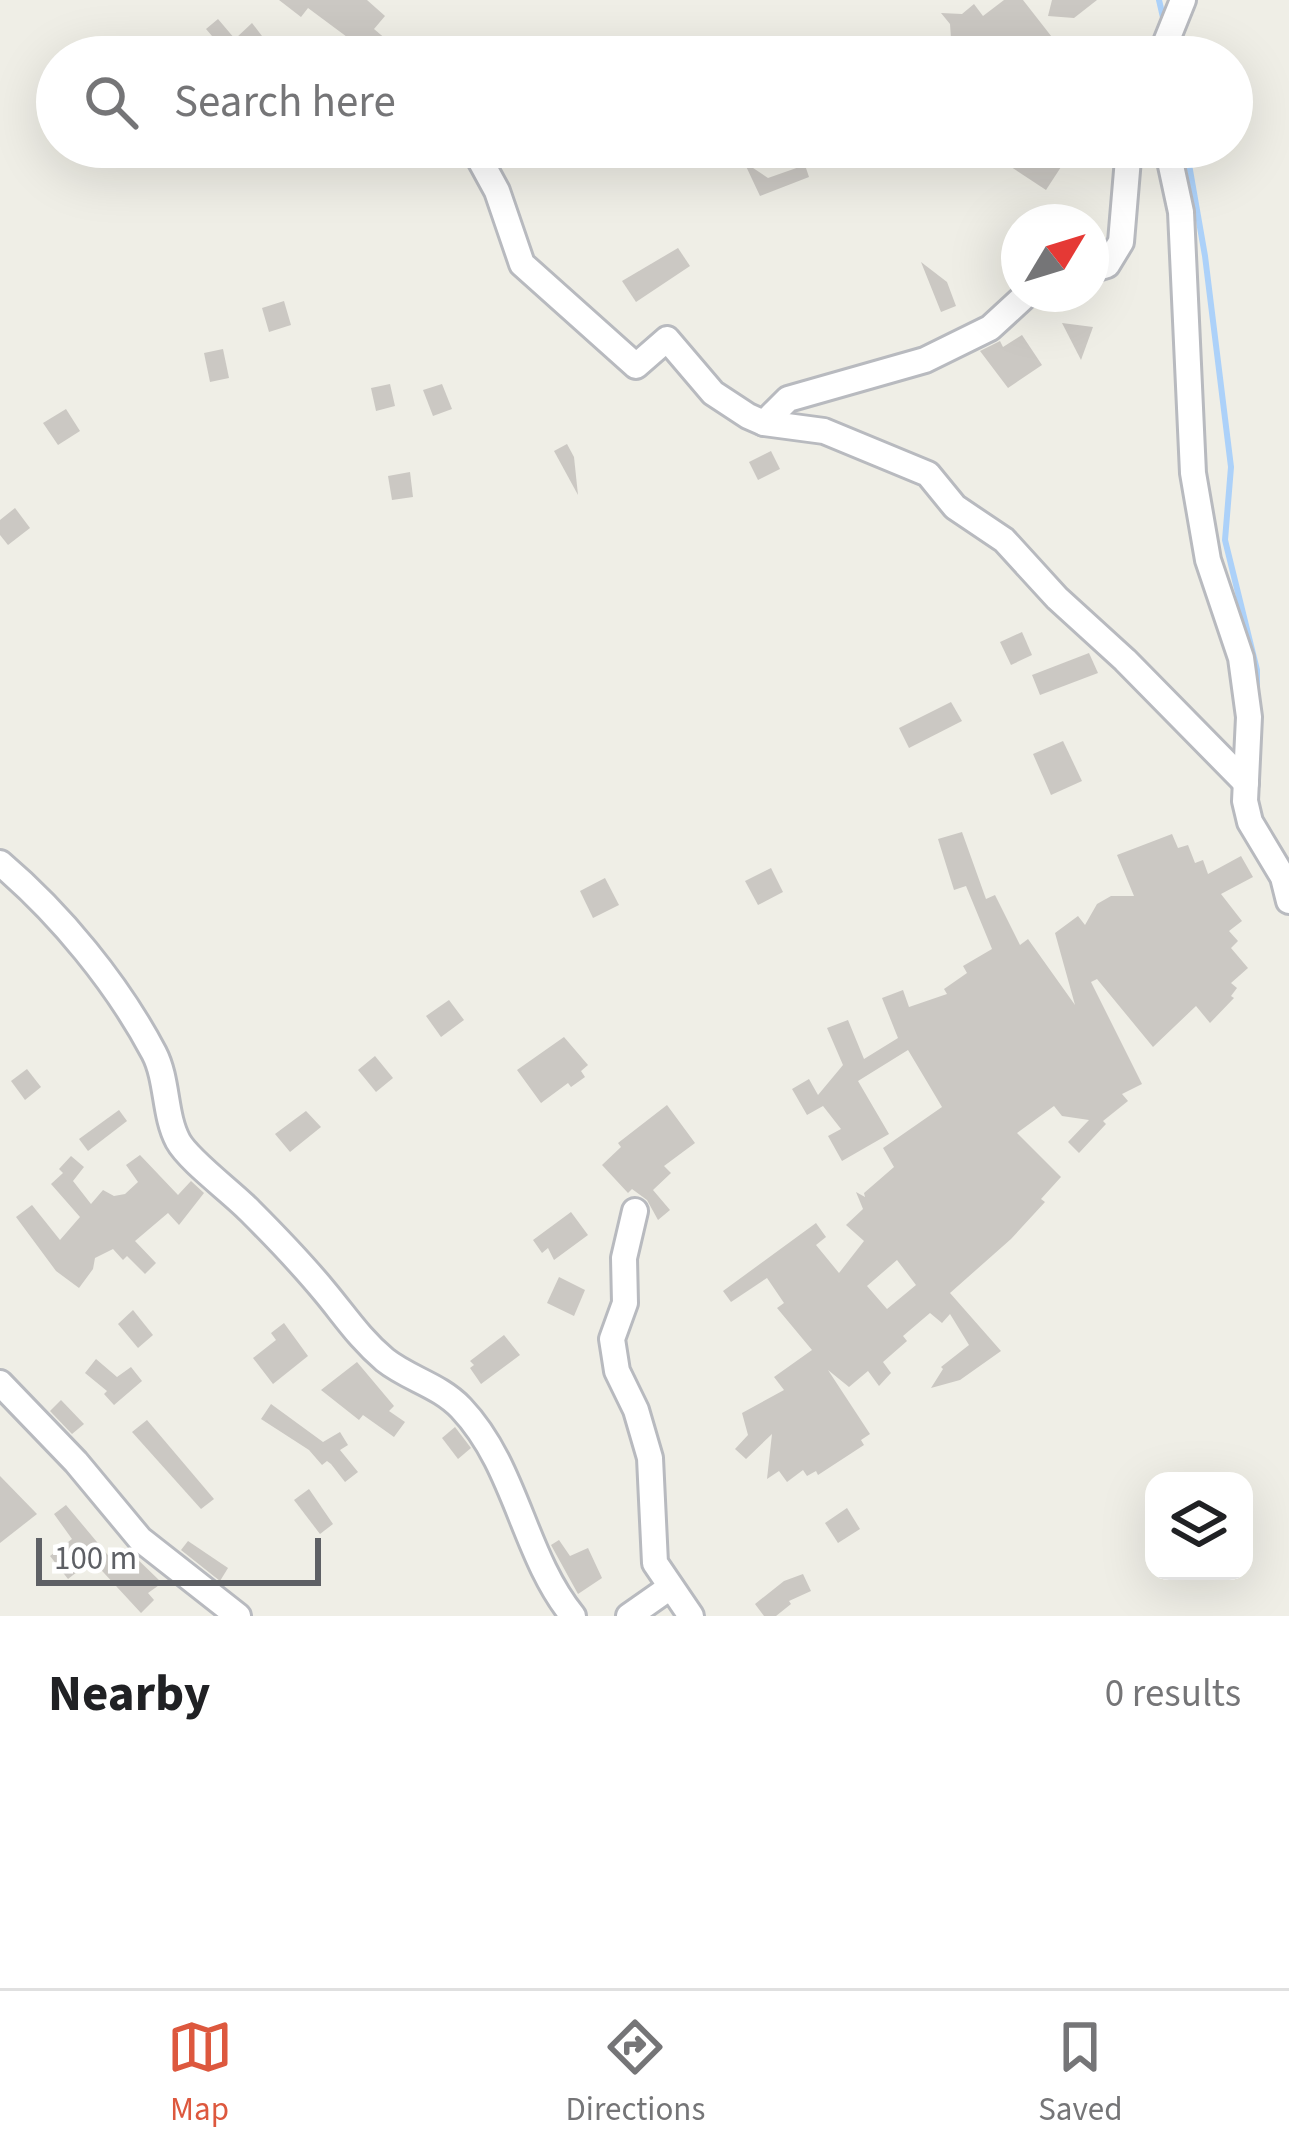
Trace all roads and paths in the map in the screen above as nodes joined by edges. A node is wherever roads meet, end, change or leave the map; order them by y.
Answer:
1 (1183, 0) edge
2 (1168, 36) edge
3 (484, 168) edge
4 (1128, 168) edge
5 (1172, 168) edge
6 (1109, 261) edge
7 (1007, 312) edge
8 (764, 423) junction
9 (1246, 783) junction
10 (0, 862) edge
11 (1289, 901) edge
12 (635, 1211) dead end
13 (0, 1384) edge
14 (669, 1588) junction
15 (238, 1616) edge
16 (573, 1616) edge
17 (629, 1616) edge
18 (692, 1616) edge

1 - 2 street
3 - 8 street
4 - 6 street
5 - 9 street
7 - 8 street
8 - 9 street
9 - 11 street
10 - 16 street
12 - 14 street
13 - 15 street
14 - 17 street
14 - 18 street

